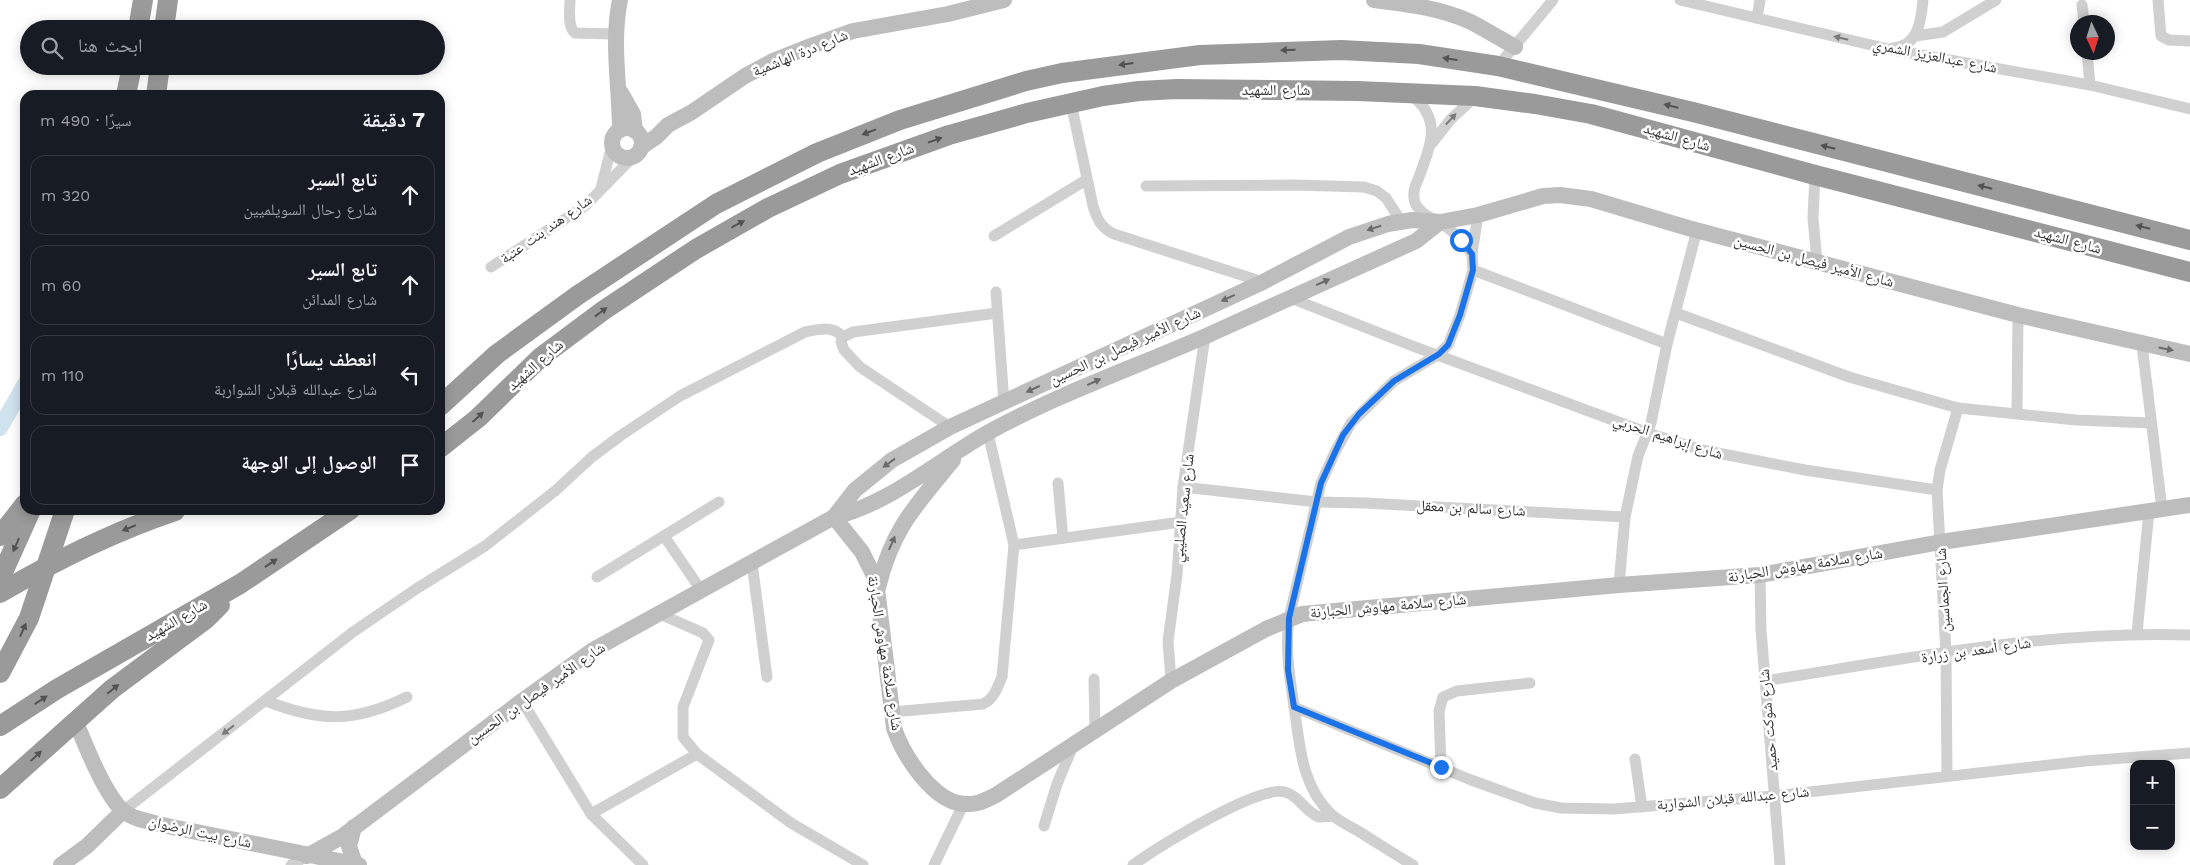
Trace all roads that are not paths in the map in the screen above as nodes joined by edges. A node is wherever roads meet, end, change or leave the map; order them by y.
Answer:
1 (143, 0) edge
2 (168, 0) edge
3 (570, 0) edge
4 (620, 0) edge
5 (1004, 0) edge
6 (1374, 0) edge
7 (1553, 0) edge
8 (1680, 0) edge
9 (1760, 0) edge
10 (1923, 0) edge
11 (1996, 0) edge
12 (2158, 0) edge
13 (2082, 5) dead end
14 (2083, 15) edge
15 (1757, 18) junction
16 (140, 20) edge
17 (165, 20) edge
18 (616, 34) junction
19 (1915, 36) junction
20 (2190, 41) edge
21 (1515, 46) junction
22 (1888, 49) junction
23 (2088, 60) edge
24 (1498, 66) junction
25 (130, 75) edge
26 (159, 75) edge
27 (2090, 85) junction
28 (127, 90) edge
29 (157, 90) edge
30 (1410, 94) junction
31 (1475, 96) junction
32 (1072, 102) junction
33 (2190, 109) edge
34 (630, 140) junction
35 (1430, 145) junction
36 (1815, 175) junction
37 (1086, 180) junction
38 (1146, 186) dead end
39 (601, 190) junction
40 (1478, 215) junction
41 (1401, 221) junction
42 (1440, 222) junction
43 (1697, 230) junction
44 (994, 236) dead end
45 (2190, 240) edge
46 (1472, 254) junction
47 (1817, 262) junction
48 (491, 267) dead end
49 (1473, 270) junction
50 (2190, 272) edge
51 (1263, 282) junction
52 (996, 292) dead end
53 (1288, 298) junction
54 (997, 313) junction
55 (1676, 313) junction
56 (2018, 315) junction
57 (1206, 336) junction
58 (842, 337) junction
59 (1667, 344) junction
60 (2142, 345) junction
61 (1439, 354) junction
62 (2190, 354) edge
63 (445, 401) edge
64 (1004, 402) junction
65 (1958, 408) junction
66 (2017, 413) junction
67 (2152, 422) junction
68 (950, 427) junction
69 (988, 432) junction
70 (1648, 433) junction
71 (445, 444) edge
72 (959, 452) junction
73 (1058, 483) dead end
74 (1183, 487) junction
75 (1937, 490) junction
76 (720, 502) dead end
77 (1317, 502) junction
78 (2190, 505) edge
79 (20, 510) edge
80 (2156, 510) junction
81 (29, 515) edge
82 (63, 515) edge
83 (167, 515) edge
84 (343, 515) edge
85 (834, 517) junction
86 (1626, 517) junction
87 (1181, 522) junction
88 (0, 536) edge
89 (664, 536) junction
90 (1063, 538) junction
91 (1941, 542) junction
92 (1014, 545) junction
93 (752, 563) junction
94 (1760, 575) junction
95 (597, 578) dead end
96 (0, 579) edge
97 (240, 584) junction
98 (1619, 585) junction
99 (701, 590) junction
100 (878, 590) junction
101 (0, 593) edge
102 (660, 614) junction
103 (1289, 618) junction
104 (2137, 633) junction
105 (2190, 635) edge
106 (1946, 653) junction
107 (0, 673) edge
108 (768, 677) dead end
109 (1094, 679) dead end
110 (1171, 681) junction
111 (1764, 681) junction
112 (1530, 683) dead end
113 (408, 697) dead end
114 (266, 701) junction
115 (522, 701) junction
116 (1294, 707) junction
117 (892, 712) junction
118 (75, 720) junction
119 (0, 726) edge
120 (1095, 731) junction
121 (1072, 746) junction
122 (2190, 753) edge
123 (697, 754) junction
124 (1635, 759) dead end
125 (1441, 767) junction
126 (1947, 776) junction
127 (0, 789) edge
128 (1774, 796) junction
129 (963, 804) junction
130 (1642, 807) junction
131 (123, 811) junction
132 (591, 814) junction
133 (1333, 816) junction
134 (1044, 826) dead end
135 (354, 827) junction
136 (307, 856) junction
137 (61, 865) edge
138 (291, 865) edge
139 (357, 865) edge
140 (643, 865) edge
141 (864, 865) edge
142 (934, 865) edge
143 (1133, 865) edge
144 (1413, 865) edge
145 (1780, 865) edge

1 - 16 highway
2 - 17 highway
3 - 18 street
4 - 18 street, شارع هند بنت عتبة
5 - 34 street, شارع درة الهاشمية
6 - 21 street
7 - 21 street
8 - 15 street, شارع عبدالعزيز الشمري
9 - 15 street
10 - 19 street
11 - 19 street
12 - 20 street
13 - 14 street
22 -> 15 street, شارع عبدالعزيز الشمري
18 - 34 street, شارع هند بنت عتبة
19 - 22 street
21 - 24 street
22 - 27 street, شارع عبدالعزيز الشمري
23 - 27 street
45 -> 24 highway, شارع الشهيد
24 -> 63 highway, شارع الشهيد
25 - 28 highway
26 - 29 highway
27 - 33 street, شارع عبدالعزيز الشمري
30 - 31 highway, شارع الشهيد
30 - 32 highway, شارع الشهيد
30 - 35 street
35 -> 31 street
31 - 36 highway, شارع الشهيد
32 - 37 street
71 -> 32 highway, شارع الشهيد
34 - 39 street, شارع هند بنت عتبة
34 - 39 street, شارع هند بنت عتبة
35 - 42 street
36 - 47 street
36 - 50 highway, شارع الشهيد
37 - 44 street
37 - 51 street
38 - 41 street
39 - 48 street, شارع هند بنت عتبة
40 - 42 street, شارع الأمير فيصل بن الحسين
40 - 43 street, شارع الأمير فيصل بن الحسين
40 - 46 street
41 - 42 street, شارع الأمير فيصل بن الحسين
41 -> 51 street, شارع الأمير فيصل بن الحسين
42 - 46 street
53 -> 42 street, شارع الأمير فيصل بن الحسين
43 - 47 street, شارع الأمير فيصل بن الحسين
43 - 55 street
46 - 49 street
47 - 56 street, شارع الأمير فيصل بن الحسين
49 - 59 street
49 - 61 street
51 -> 64 street, شارع الأمير فيصل بن الحسين
52 - 54 street
53 - 57 street, شارع الأمير فيصل بن الحسين
53 - 61 street, شارع إبراهيم الحربي
54 - 58 street
54 - 64 street
55 - 59 street
55 - 65 street
56 - 60 street, شارع الأمير فيصل بن الحسين
56 - 66 street
69 -> 57 street, شارع الأمير فيصل بن الحسين
57 - 74 street, شارع سعيد الصليبي
58 - 68 street
58 - 114 street
59 - 70 street
60 -> 62 street, شارع الأمير فيصل بن الحسين
60 - 67 street
61 - 70 street, شارع إبراهيم الحربي
61 - 77 street
64 - 68 street, شارع الأمير فيصل بن الحسين
65 - 66 street
65 - 75 street, شارع الجماسين
66 - 67 street
67 - 80 street
68 -> 85 street, شارع الأمير فيصل بن الحسين
69 - 72 street, شارع الأمير فيصل بن الحسين
69 - 92 street
70 - 75 street, شارع إبراهيم الحربي
70 - 86 street
72 - 85 street, شارع الأمير فيصل بن الحسين
100 -> 72 street
73 - 90 street
74 - 77 street, شارع سالم بن معقل
74 - 87 street, شارع سعيد الصليبي
75 - 91 street, شارع الجماسين
76 - 89 street
77 - 86 street, شارع سالم بن معقل
77 - 103 street
78 - 80 street, شارع سلامة مهاوش الحبارنة
79 - 88 highway
80 - 91 street, شارع سلامة مهاوش الحبارنة
80 - 104 street
81 -> 96 highway
107 -> 82 highway
83 -> 101 highway, bridge
97 -> 84 highway, شارع الشهيد
85 - 93 street, شارع الأمير فيصل بن الحسين
85 - 100 street, شارع سلامة مهاوش الحبارنة
86 - 98 street
87 - 90 street
87 - 110 street, شارع سعيد الصليبي
89 - 95 street
89 - 99 street
90 - 92 street
91 - 94 street, شارع سلامة مهاوش الحبارنة
91 - 106 street, شارع الجماسين
92 - 117 street
93 - 99 street, شارع الأمير فيصل بن الحسين
93 - 108 street
94 - 98 street, شارع سلامة مهاوش الحبارنة
94 - 111 street, شارع شوكت حميد
118 -> 97 highway
119 -> 97 highway, شارع الشهيد
98 - 103 street, شارع سلامة مهاوش الحبارنة
99 - 102 street, شارع الأمير فيصل بن الحسين
100 - 117 street, شارع سلامة مهاوش الحبارنة
102 - 115 street, شارع الأمير فيصل بن الحسين
102 - 123 street
103 - 110 street, شارع سلامة مهاوش الحبارنة
103 - 116 street
104 - 105 street, شارع أسعد بن زرارة
104 - 106 street, شارع أسعد بن زرارة
106 - 111 street, شارع أسعد بن زرارة
106 - 126 street, شارع الجماسين
109 - 120 street
110 - 120 street, شارع سلامة مهاوش الحبارنة
111 - 128 street, شارع شوكت حميد
112 - 125 street
113 - 114 street
114 -> 131 street
115 - 132 street
115 - 135 street, شارع الأمير فيصل بن الحسين
116 - 125 street, شارع عبدالله قبلان الشواربة
116 - 133 street
117 - 129 street, شارع سلامة مهاوش الحبارنة
127 -> 118 highway
118 - 131 street
120 - 121 street, شارع سلامة مهاوش الحبارنة
121 - 129 street, شارع سلامة مهاوش الحبارنة
121 - 134 street
122 - 126 street, شارع عبدالله قبلان الشواربة
123 - 132 street
123 - 141 street
124 - 130 street
125 - 130 street, شارع عبدالله قبلان الشواربة
126 - 128 street, شارع عبدالله قبلان الشواربة
128 - 130 street, شارع عبدالله قبلان الشواربة
128 - 145 street, شارع شوكت حميد
129 - 142 street
131 - 136 street, شارع بيت الرضوان
131 - 137 street
132 - 140 street
133 - 143 street
133 - 144 street
135 - 136 street, شارع الأمير فيصل بن الحسين
135 - 139 street
136 - 138 street
136 - 139 street, شارع بيت الرضوان

